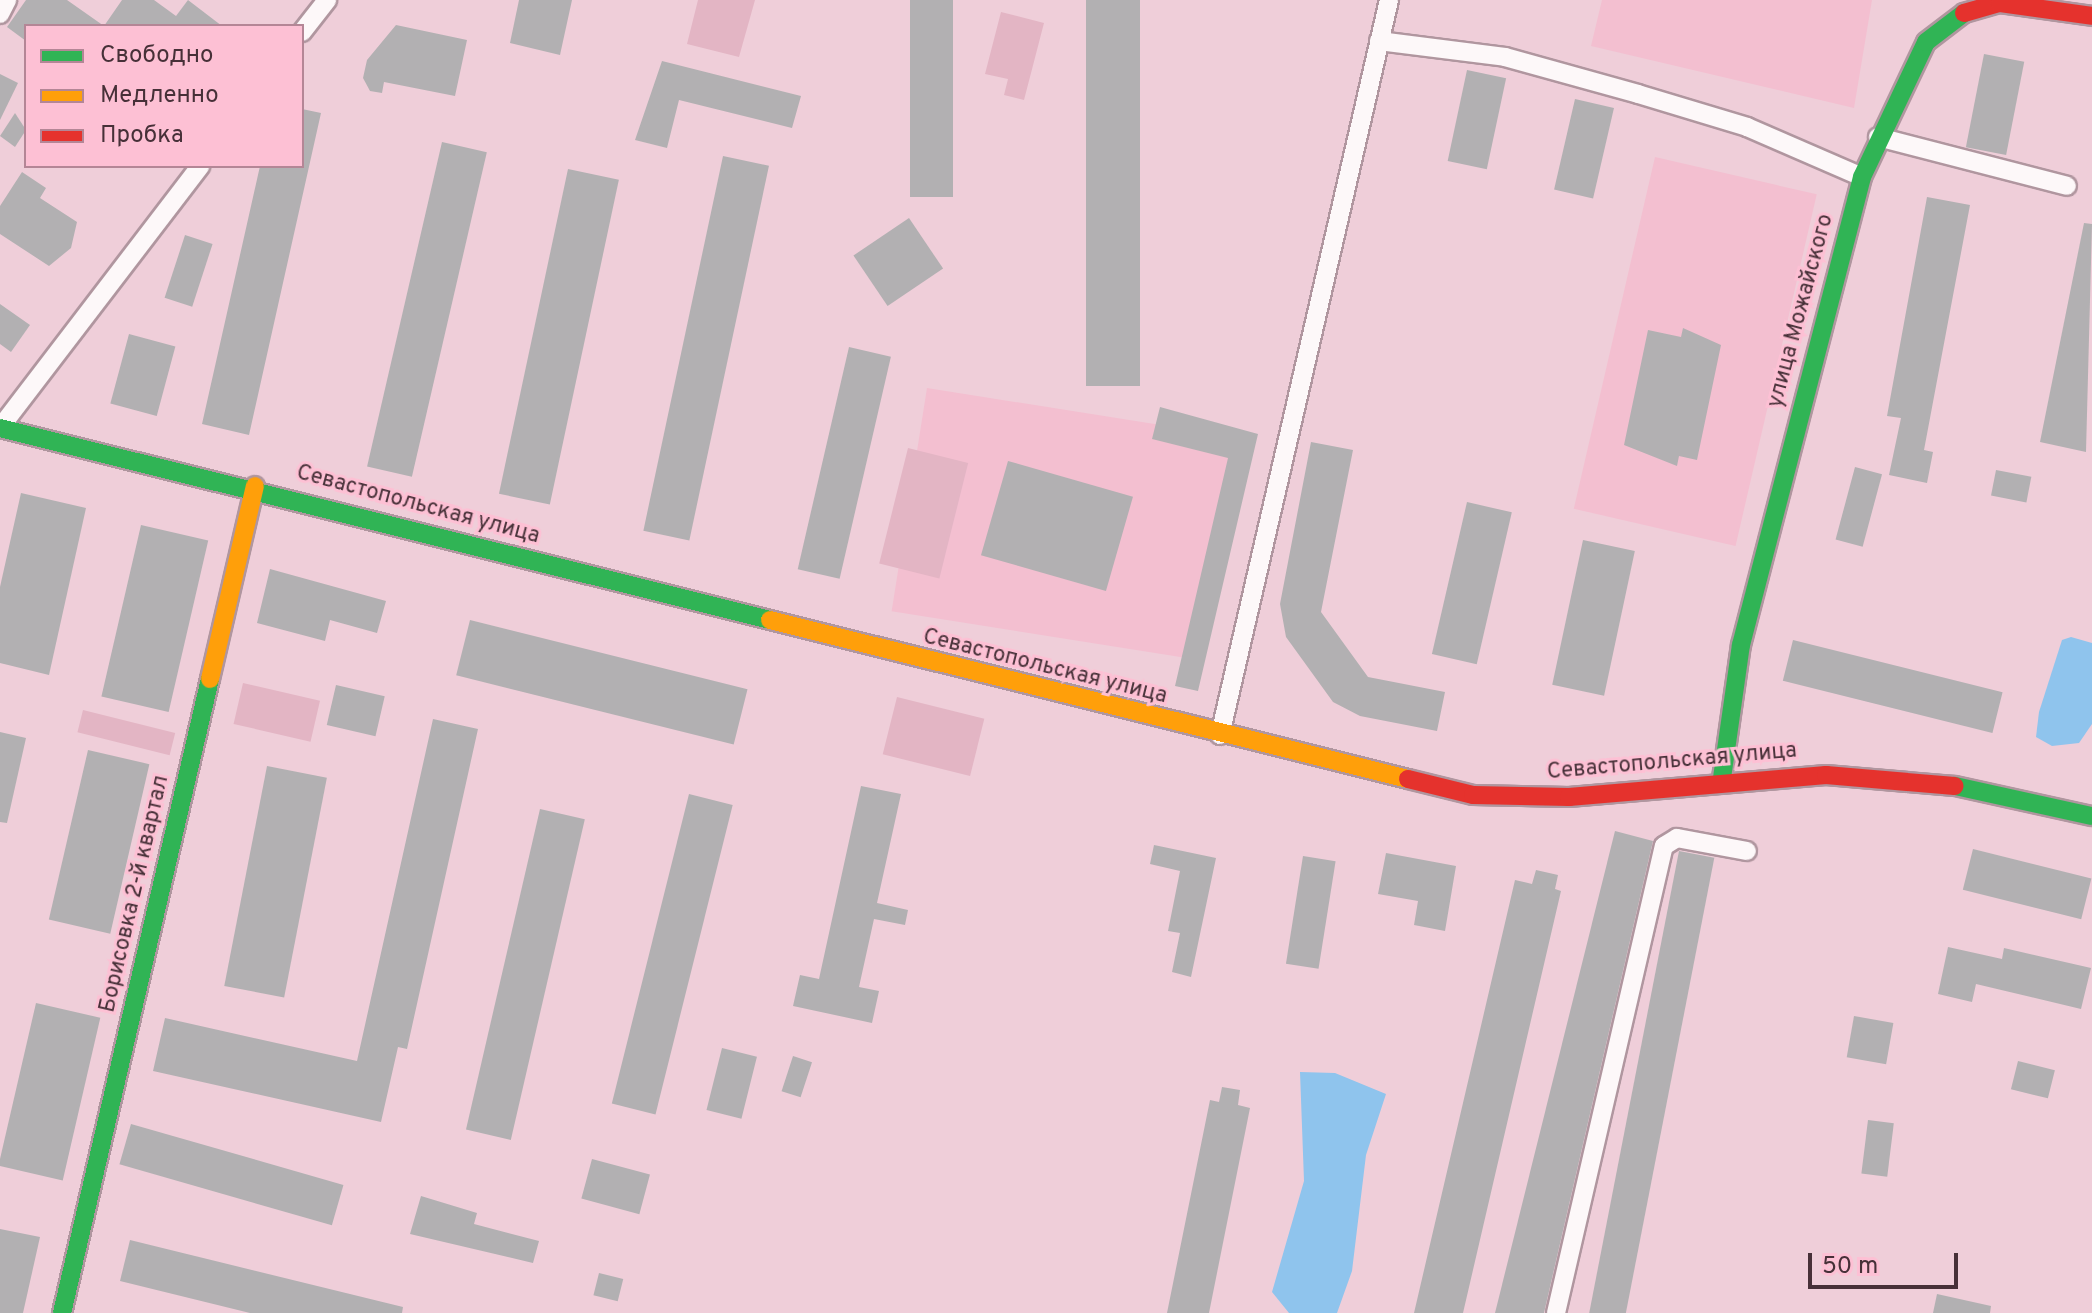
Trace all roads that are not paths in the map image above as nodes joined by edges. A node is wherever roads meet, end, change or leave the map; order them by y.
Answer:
1 (7, 0) edge
2 (327, 0) edge
3 (1389, 0) edge
4 (0, 14) edge
5 (2092, 16) edge
6 (304, 29) edge
7 (1379, 41) junction
8 (1878, 137) junction
9 (198, 168) edge
10 (1862, 177) junction
11 (2067, 186) dead end
12 (2, 426) edge
13 (255, 486) junction
14 (1220, 735) junction
15 (1722, 778) junction
16 (2092, 816) edge
17 (1747, 851) dead end
18 (62, 1313) edge
19 (1556, 1313) edge

1 - 4 street
2 - 6 street
3 - 7 street
5 - 8 street, улица Можайского
7 - 10 street
7 - 14 street
8 - 10 street, улица Можайского
8 - 11 street
9 - 12 street
10 - 15 street, улица Можайского
12 - 13 street, Севастопольская улица
13 - 14 street, Севастопольская улица
13 - 18 street, Борисовка 2-й квартал
14 - 15 street, Севастопольская улица
15 - 16 street, Севастопольская улица
17 - 19 street

